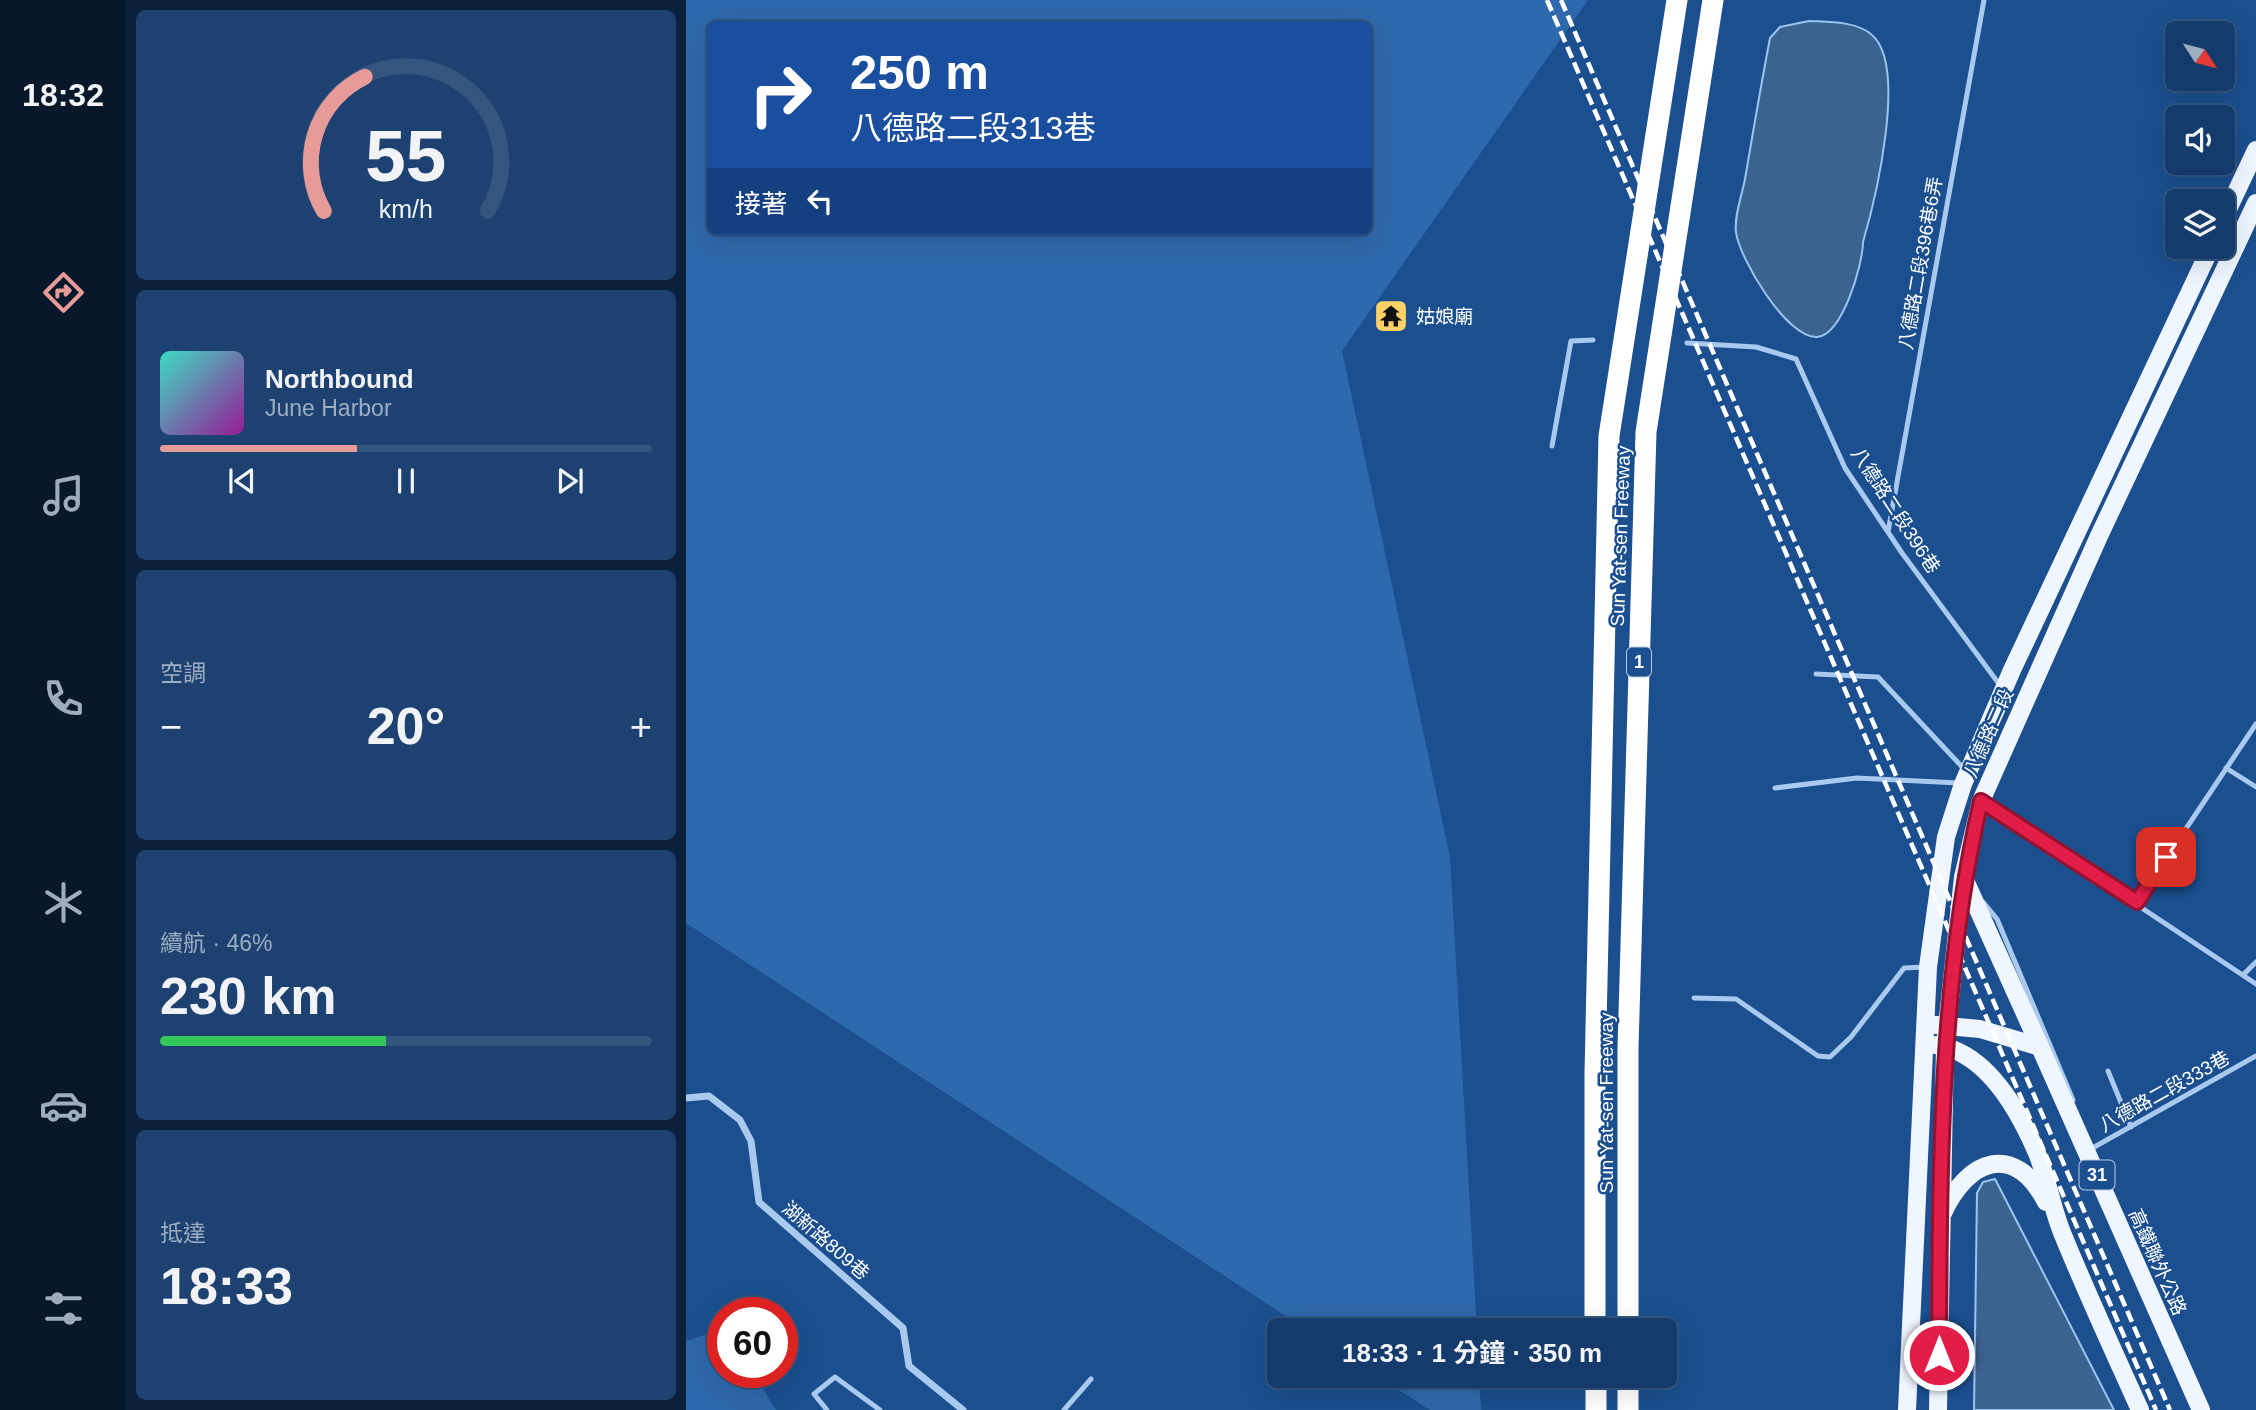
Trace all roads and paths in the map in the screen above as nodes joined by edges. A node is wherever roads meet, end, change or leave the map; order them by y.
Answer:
1 (1677, 0) edge
2 (1713, 0) edge
3 (1984, 0) edge
4 (2256, 150) edge
5 (2235, 194) edge
6 (2256, 203) edge
7 (2205, 259) edge
8 (1593, 341) dead end
9 (1687, 343) dead end
10 (1552, 446) dead end
11 (2079, 528) junction
12 (1888, 532) junction
13 (2099, 536) junction
14 (1816, 674) dead end
15 (2003, 691) junction
16 (2256, 724) edge
17 (2226, 768) junction
18 (1965, 778) junction
19 (1775, 788) dead end
20 (2256, 788) edge
21 (1981, 801) junction
22 (1963, 877) junction
23 (2137, 902) junction
24 (2256, 962) edge
25 (1928, 967) junction
26 (2243, 975) junction
27 (2256, 984) edge
28 (1694, 998) dead end
29 (1926, 1024) junction
30 (1948, 1027) junction
31 (1926, 1044) junction
32 (1945, 1046) junction
33 (2040, 1047) junction
34 (2256, 1056) edge
35 (2108, 1071) dead end
36 (686, 1098) edge
37 (2131, 1127) junction
38 (2090, 1150) junction
39 (1940, 1219) junction
40 (2061, 1231) junction
41 (1595, 1318) edge
42 (1628, 1318) edge
43 (1091, 1379) dead end
44 (1595, 1388) edge
45 (1628, 1388) edge
46 (827, 1410) edge
47 (880, 1410) edge
48 (963, 1410) edge
49 (1064, 1410) edge
50 (1596, 1410) edge
51 (1628, 1410) edge
52 (1907, 1410) edge
53 (1938, 1410) edge
54 (2140, 1410) edge
55 (2201, 1410) edge

1 - 41 highway, Sun Yat-sen Freeway / 1
2 - 42 highway, Sun Yat-sen Freeway / 1
3 - 12 lane, 八德路二段396巷6弄
4 - 5 main road
6 - 13 main road, 八德路二段
7 - 11 main road, 八德路二段
8 - 10 lane
9 - 12 lane, 八德路二段396巷
11 - 13 street
11 - 15 main road, 八德路二段
12 - 15 lane, 八德路二段396巷
13 - 21 main road, 八德路二段
14 - 18 lane
15 - 18 main road, 八德路二段
16 - 17 lane
17 - 20 lane
17 - 23 lane
18 - 19 lane
18 - 25 main road, 八德路二段
21 - 22 main road, 八德路二段
21 - 23 lane
22 - 30 main road, 八德路二段
22 - 33 main road, 31
22 - 38 lane
23 - 26 lane
24 - 26 lane
25 - 28 lane
25 - 29 main road, 八德路二段
26 - 27 lane
29 - 30 main road
29 - 31 main road, 八德路二段
30 - 32 main road, 八德路二段
30 - 33 main road
31 - 32 main road
31 - 52 main road, 八德路二段
32 - 39 main road, 八德路二段
32 - 40 main road
33 - 38 main road, 高鐵聯外公路 / 31
34 - 37 lane, 八德路二段333巷
35 - 37 lane
36 - 48 street, 湖新路809巷
37 - 38 lane, 八德路二段333巷
38 - 55 main road, 高鐵聯外公路 / 31
39 - 40 main road
39 - 53 main road, 八德路二段
40 - 54 main road
43 - 49 lane
44 - 50 highway
45 - 51 highway
46 - 47 lane

